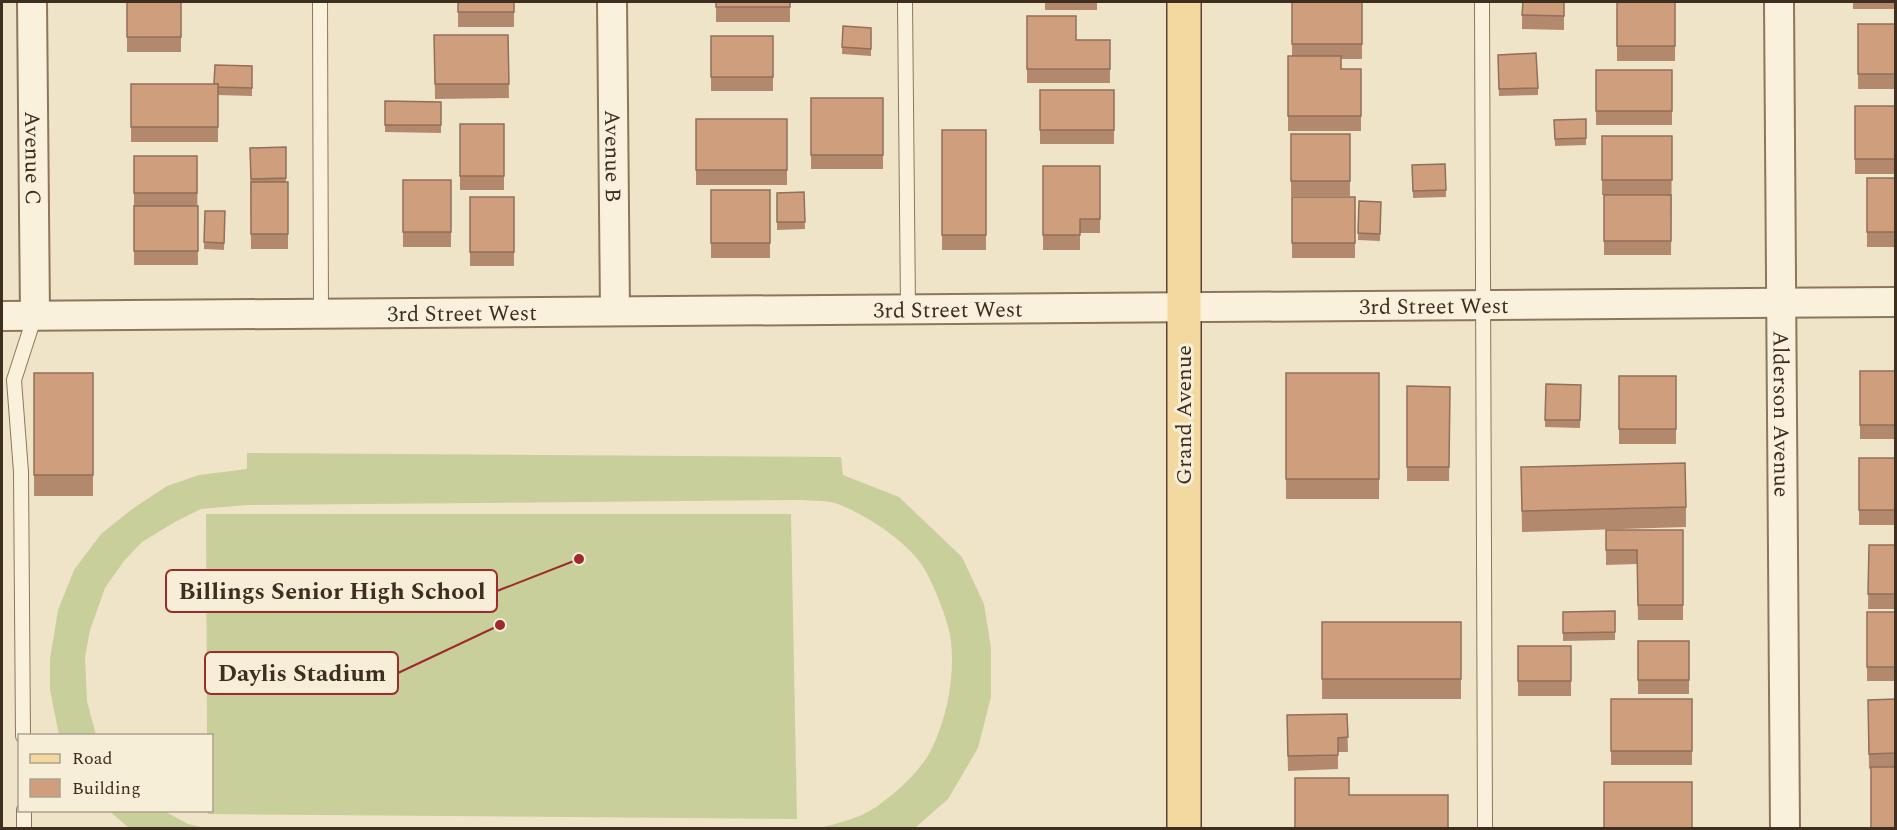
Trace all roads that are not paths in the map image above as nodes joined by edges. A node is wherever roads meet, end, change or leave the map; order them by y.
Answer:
1 (32, 2) edge
2 (320, 2) edge
3 (612, 2) edge
4 (905, 2) edge
5 (1184, 2) edge
6 (1482, 2) edge
7 (1779, 2) edge
8 (1896, 302) edge
9 (1781, 303) junction
10 (1482, 304) junction
11 (1183, 306) junction
12 (908, 308) junction
13 (615, 311) junction
14 (321, 313) junction
15 (2, 315) edge
16 (35, 315) junction
17 (23, 734) edge
18 (24, 812) edge
19 (24, 828) edge
20 (1184, 828) edge
21 (1485, 828) edge
22 (1785, 828) edge

1 - 16 street, Avenue C
2 - 14 lane
3 - 13 street, Avenue B
4 - 12 lane
5 - 11 main road, Grand Avenue
6 - 10 lane
7 - 9 street, Alderson Avenue
8 - 9 street, 3rd Street West
9 - 10 street, 3rd Street West
9 - 22 street, Alderson Avenue
10 - 11 street, 3rd Street West
10 - 21 lane
11 - 12 street, 3rd Street West
11 - 20 main road, Grand Avenue
12 - 13 street, 3rd Street West
13 - 14 street, 3rd Street West
14 - 16 street, 3rd Street West
15 - 16 street, 3rd Street West
16 - 17 lane
18 - 19 lane

